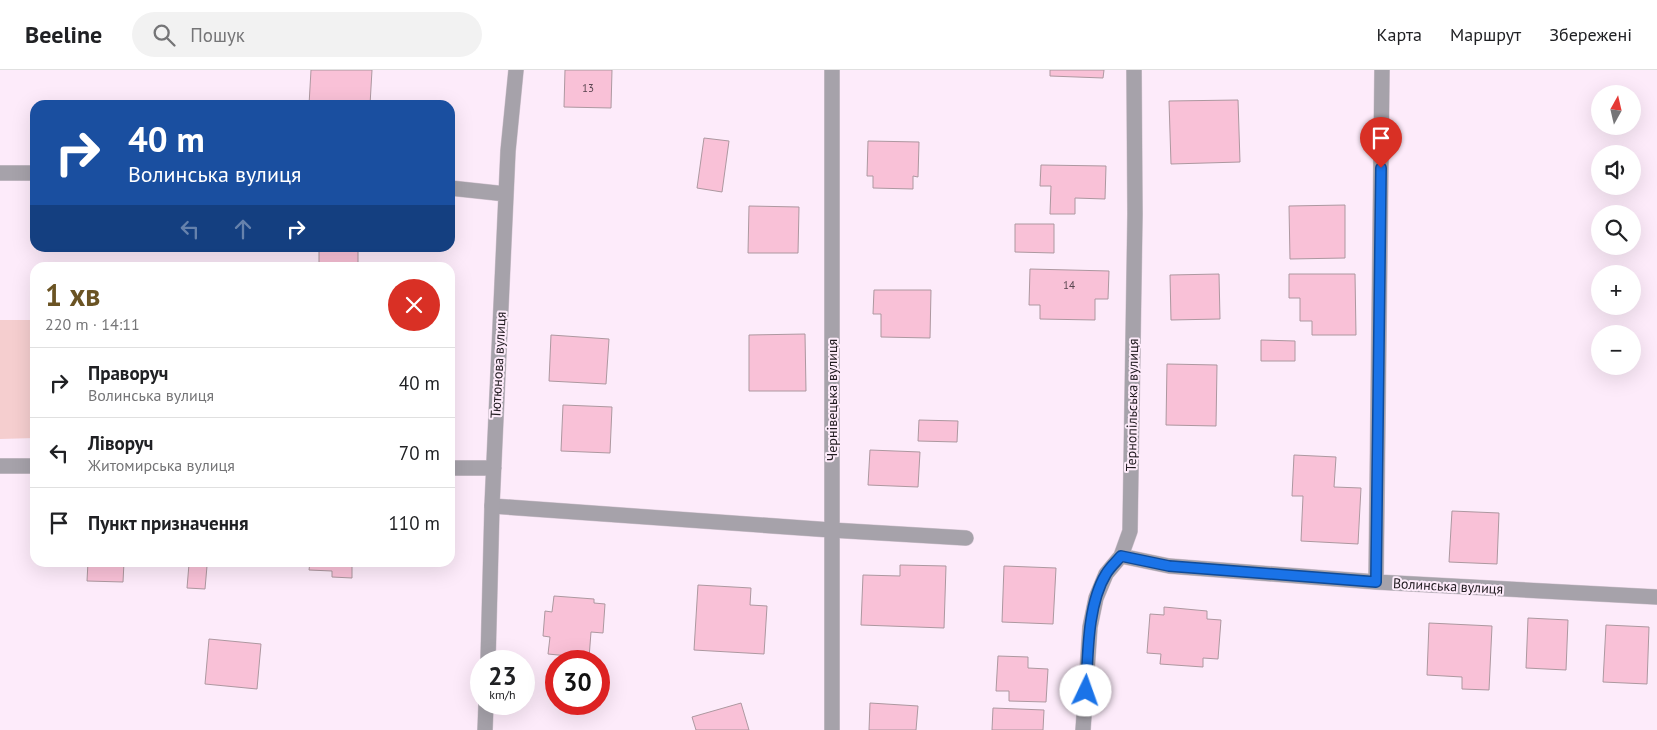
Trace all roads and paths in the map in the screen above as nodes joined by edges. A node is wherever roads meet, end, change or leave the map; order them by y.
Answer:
1 (516, 70) edge
2 (832, 70) edge
3 (1134, 70) edge
4 (1382, 70) edge
5 (0, 173) edge
6 (30, 173) edge
7 (455, 189) edge
8 (506, 194) junction
9 (0, 466) edge
10 (30, 466) edge
11 (455, 468) edge
12 (494, 468) junction
13 (492, 506) junction
14 (832, 530) junction
15 (966, 538) dead end
16 (1121, 556) junction
17 (1376, 582) junction
18 (1657, 597) edge
19 (488, 650) edge
20 (486, 715) edge
21 (486, 730) edge
22 (832, 730) edge
23 (1083, 730) edge

1 - 8 street, Тютюнова вулиця
2 - 14 street, Чернівецька вулиця
3 - 16 street, Тернопільська вулиця
4 - 17 street
5 - 6 street
7 - 8 street
8 - 12 street, Тютюнова вулиця
9 - 10 street
11 - 12 street
12 - 13 street, Тютюнова вулиця
13 - 14 street
13 - 19 street, Тютюнова вулиця
14 - 15 street
14 - 22 street, Чернівецька вулиця
16 - 17 street, Волинська вулиця
16 - 23 street, Тернопільська вулиця
17 - 18 street, Волинська вулиця
20 - 21 street

